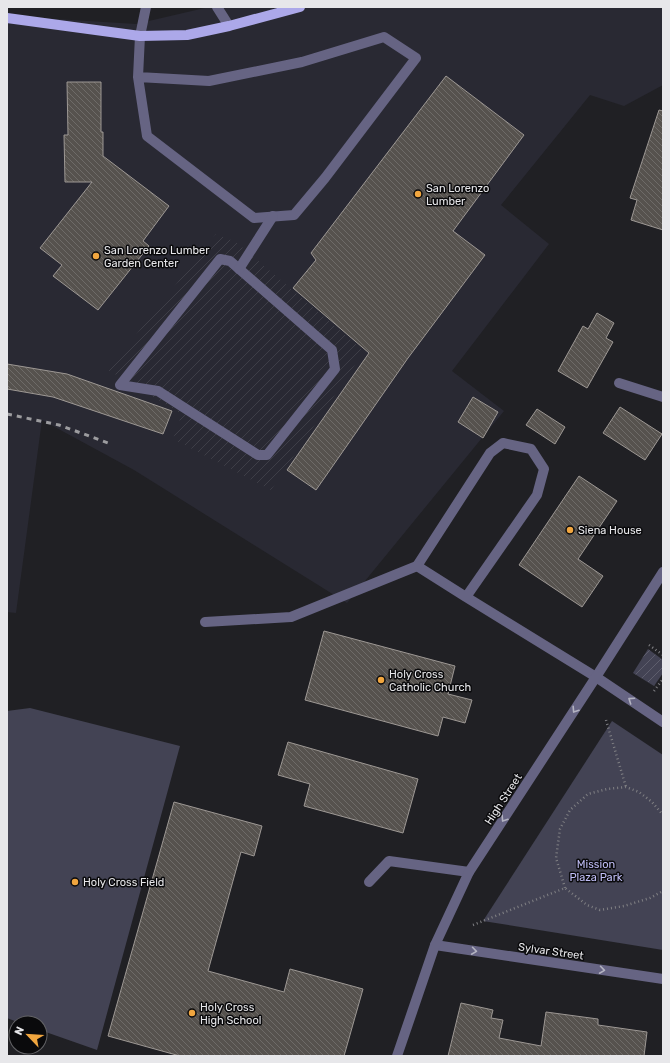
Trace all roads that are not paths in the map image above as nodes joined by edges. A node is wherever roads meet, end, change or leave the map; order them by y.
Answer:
1 (146, 7) edge
2 (217, 7) edge
3 (300, 7) edge
4 (7, 18) edge
5 (228, 26) junction
6 (140, 36) junction
7 (138, 77) junction
8 (274, 216) junction
9 (238, 269) junction
10 (619, 383) dead end
11 (663, 397) edge
12 (417, 566) junction
13 (663, 572) edge
14 (466, 597) junction
15 (205, 622) dead end
16 (596, 677) junction
17 (663, 722) edge
18 (469, 872) junction
19 (369, 882) dead end
20 (435, 945) junction
21 (663, 979) edge
22 (397, 1056) edge

1 - 6 street
2 - 5 street
3 - 5 main road
4 - 6 main road
5 - 6 main road
6 - 7 street
7 - 8 street
7 - 8 street
8 - 9 street
9 - 9 street
10 - 11 street
12 - 14 street
12 - 14 street
12 - 15 street
13 - 16 street, High Street
14 - 16 street
17 -> 16 street
16 -> 18 street, High Street
18 - 19 street
18 - 20 street, High Street
20 -> 21 street, Sylvar Street
20 - 22 street, High Street

